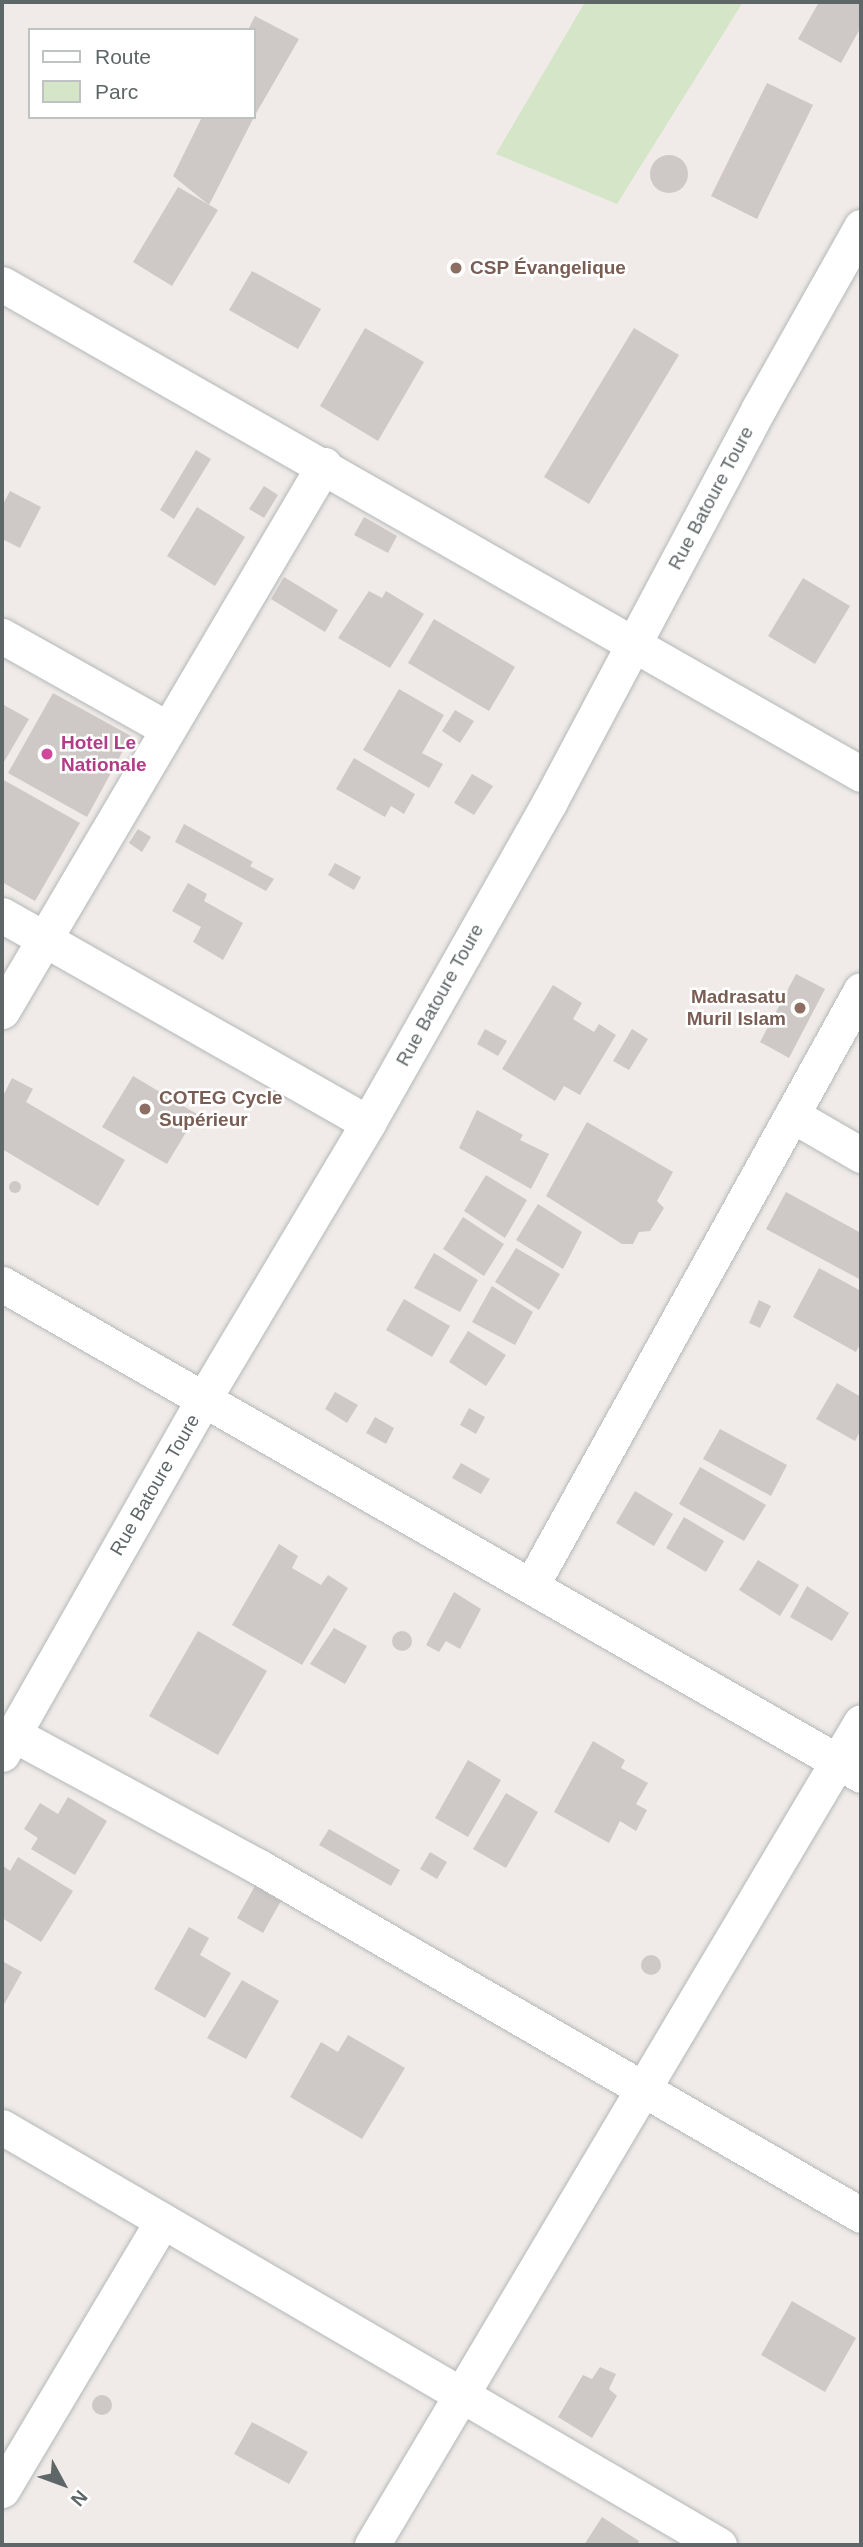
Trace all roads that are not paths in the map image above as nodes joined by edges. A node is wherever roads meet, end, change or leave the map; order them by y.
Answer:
1 (859, 234) edge
2 (2, 284) edge
3 (324, 466) junction
4 (2, 636) edge
5 (634, 643) junction
6 (168, 729) junction
7 (861, 774) edge
8 (2, 915) edge
9 (45, 940) junction
10 (861, 990) edge
11 (2, 1011) edge
12 (792, 1115) junction
13 (368, 1123) junction
14 (861, 1155) edge
15 (2, 1284) edge
16 (203, 1400) junction
17 (531, 1586) junction
18 (861, 1722) edge
19 (8, 1744) edge
20 (850, 1769) edge
21 (645, 2088) junction
22 (2, 2127) edge
23 (861, 2215) edge
24 (162, 2222) junction
25 (461, 2397) junction
26 (2, 2490) edge
27 (678, 2535) edge
28 (372, 2545) edge
29 (719, 2545) edge

1 - 5 street, Rue Batoure Toure
2 - 3 street
3 - 5 street
3 - 6 street
4 - 6 street
5 - 7 street
5 - 13 street, Rue Batoure Toure
6 - 9 street
8 - 9 street
9 - 11 street
9 - 13 street
10 - 12 street
12 - 14 street
12 - 17 street
13 - 16 street, Rue Batoure Toure
15 - 16 street
16 - 17 street
16 - 19 street, Rue Batoure Toure
17 - 20 street
18 - 20 street
19 - 21 street
20 - 21 street
21 - 23 street
21 - 25 street
22 - 24 street
24 - 25 street
24 - 26 street
25 - 27 street
25 - 28 street
27 - 29 street

